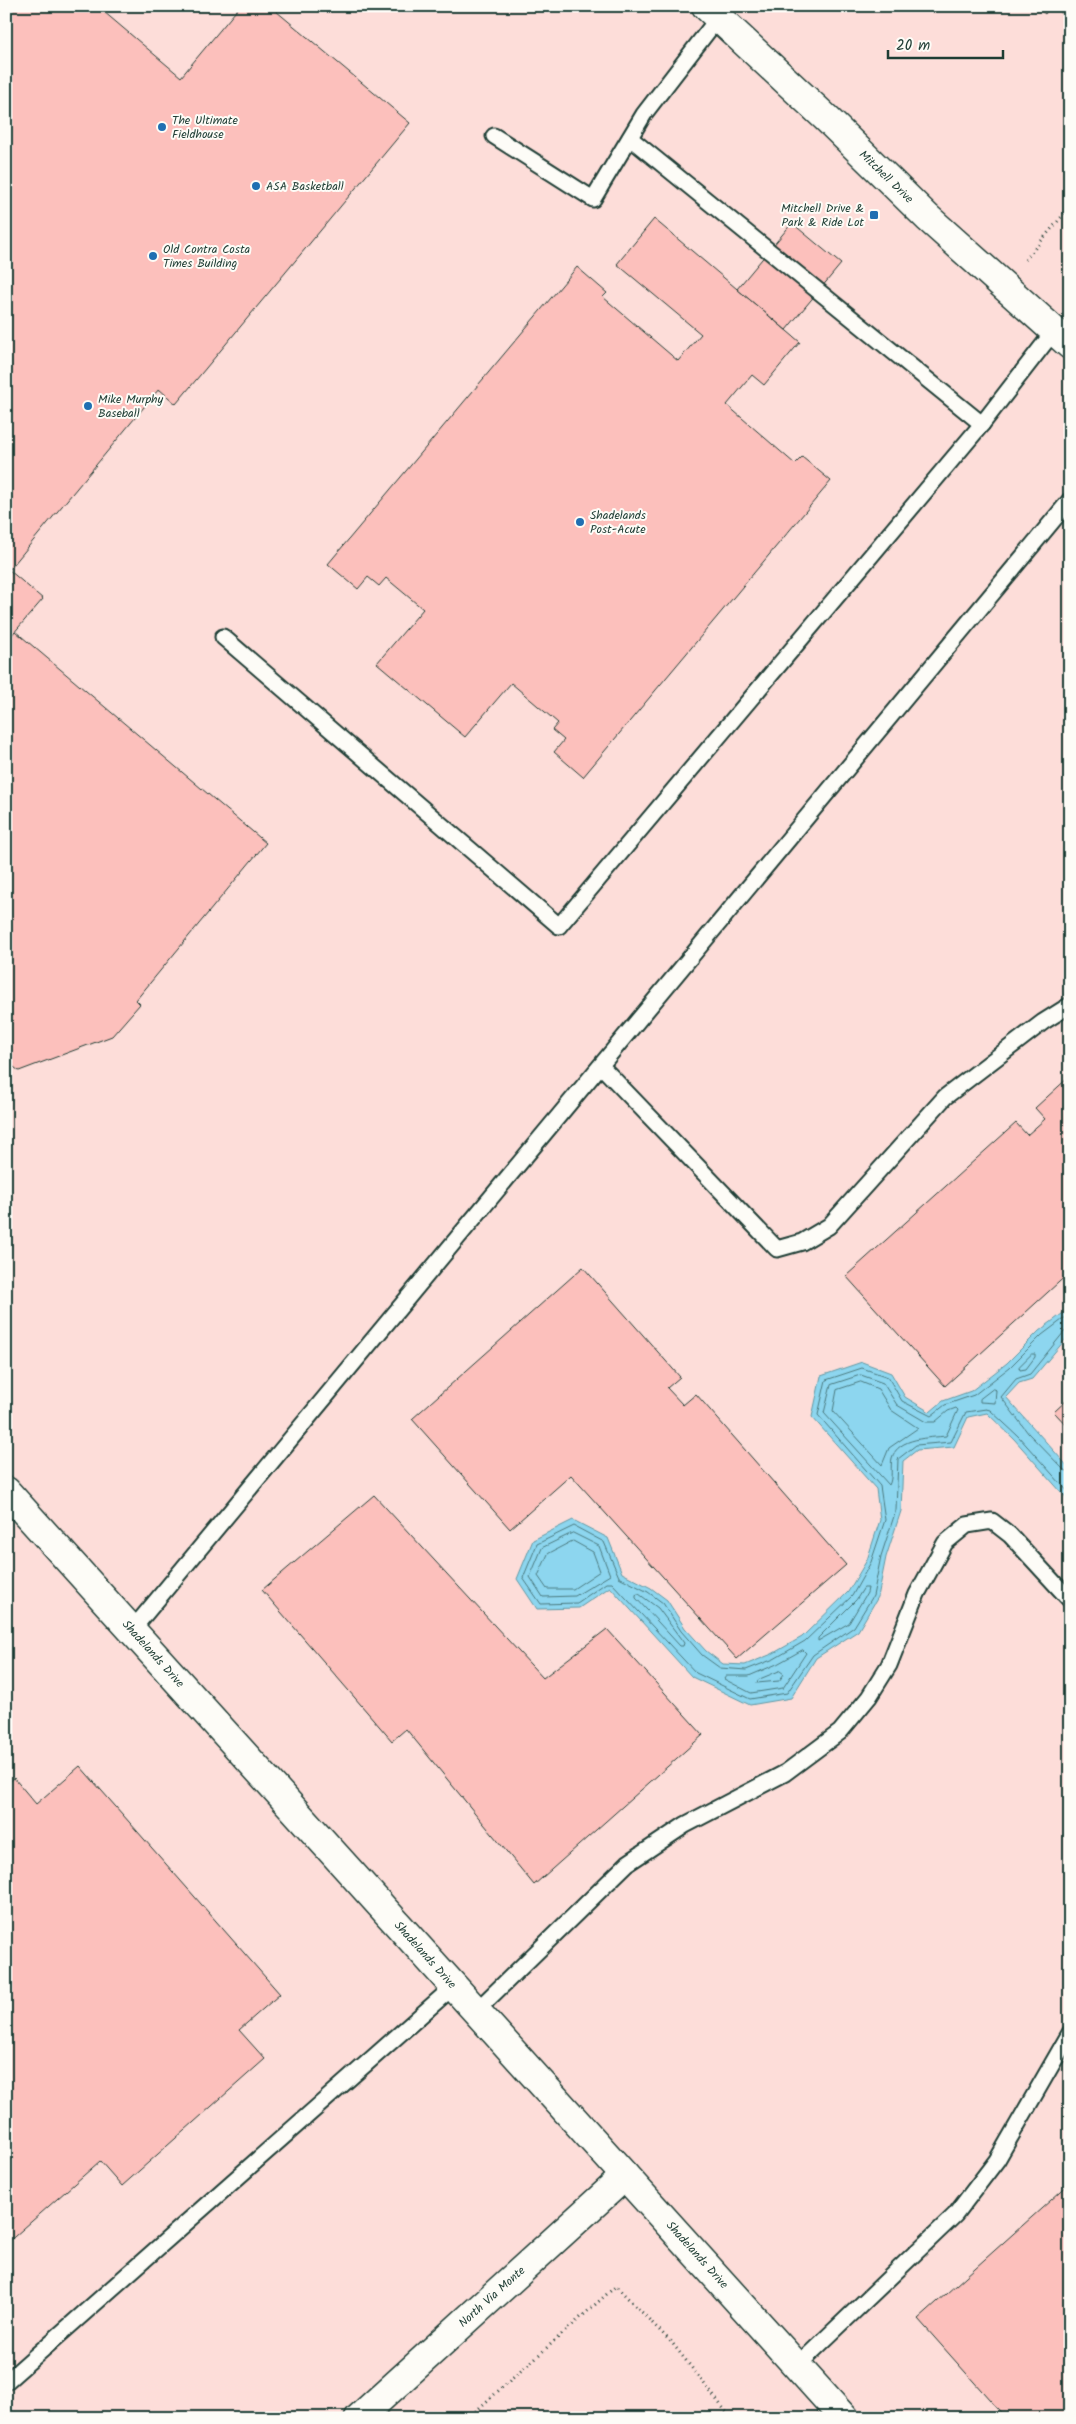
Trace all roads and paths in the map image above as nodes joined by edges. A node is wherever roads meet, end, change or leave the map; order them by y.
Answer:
1 (712, 12) edge
2 (494, 136) dead end
3 (630, 138) junction
4 (1070, 207) edge
5 (1002, 285) junction
6 (1062, 338) edge
7 (982, 424) junction
8 (1070, 500) edge
9 (223, 637) dead end
10 (1070, 1005) edge
11 (602, 1067) junction
12 (6, 1491) edge
13 (1070, 1600) edge
14 (132, 1630) junction
15 (454, 1986) junction
16 (476, 2011) junction
17 (1070, 2033) edge
18 (625, 2176) junction
19 (797, 2366) junction
20 (6, 2382) edge
21 (359, 2418) edge
22 (468, 2418) edge
23 (730, 2418) edge
24 (844, 2418) edge

1 - 3 lane
1 - 5 street, Mitchell Drive
2 - 3 lane
3 - 7 lane
4 - 5 path
5 - 6 street, Mitchell Drive
6 - 7 lane
7 - 9 lane
8 - 11 lane
10 - 11 lane
11 - 14 lane
12 - 14 street, Shadelands Drive
13 - 16 lane
14 - 15 street, Shadelands Drive
15 - 16 street, Shadelands Drive
15 - 20 lane
16 - 18 street, Shadelands Drive
17 - 19 lane
18 - 19 street, Shadelands Drive
18 - 21 street, North Via Monte
19 - 24 street, Shadelands Drive
22 - 23 path

